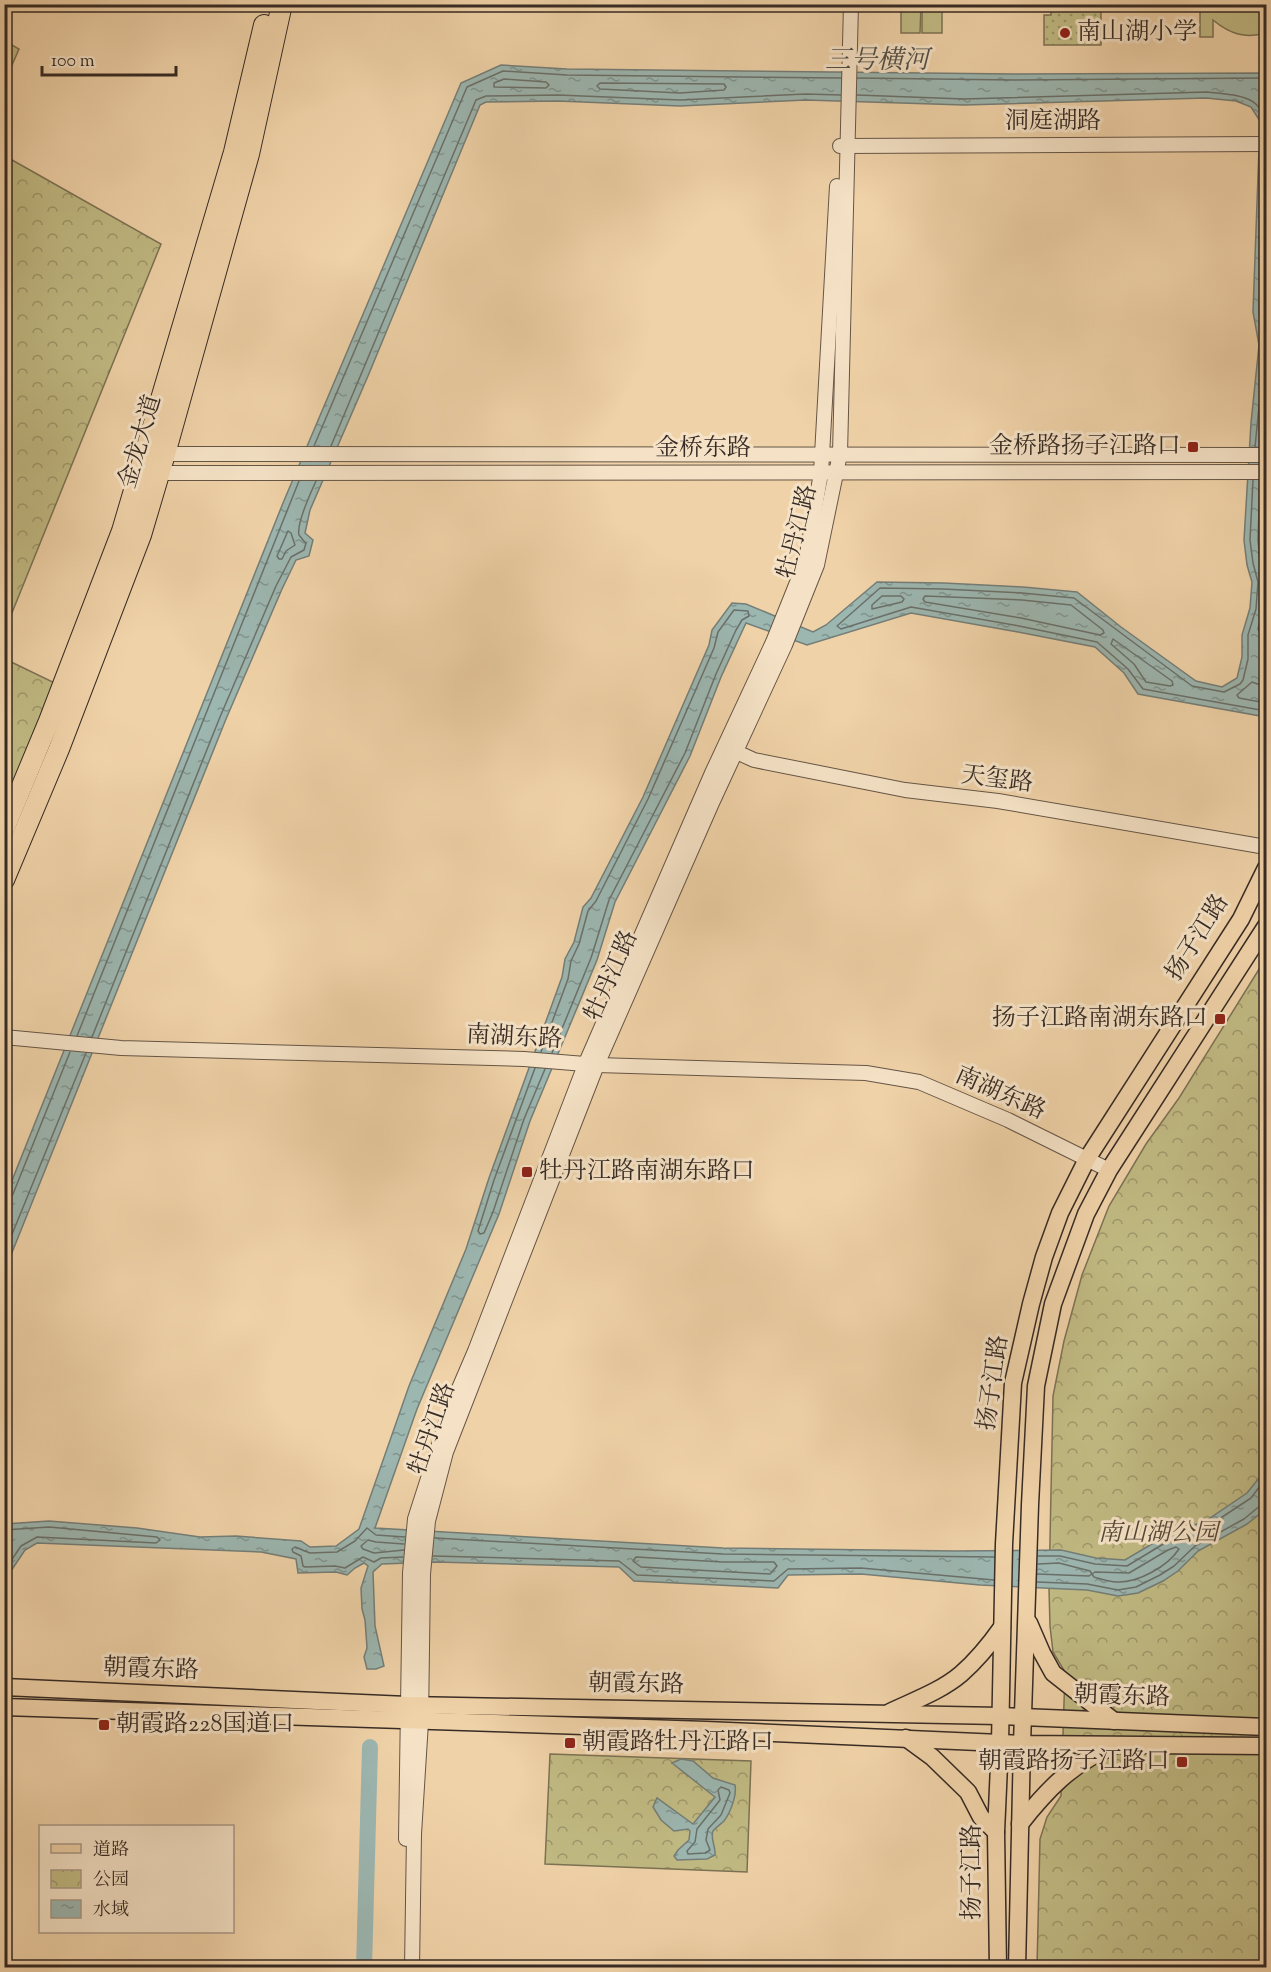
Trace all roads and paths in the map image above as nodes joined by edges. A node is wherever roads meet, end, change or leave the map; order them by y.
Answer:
1 (844, 4) edge
2 (851, 4) edge
3 (280, 7) edge
4 (846, 65) junction
5 (1260, 144) edge
6 (843, 145) junction
7 (165, 454) junction
8 (822, 454) junction
9 (840, 454) junction
10 (1266, 455) edge
11 (148, 467) junction
12 (1266, 472) edge
13 (821, 473) junction
14 (836, 474) junction
15 (790, 617) junction
16 (730, 749) junction
17 (4, 829) edge
18 (1266, 848) edge
19 (1266, 868) edge
20 (4, 880) edge
21 (1266, 926) edge
22 (4, 1037) edge
23 (591, 1065) junction
24 (1087, 1159) junction
25 (1109, 1170) junction
26 (1026, 1617) junction
27 (1002, 1627) junction
28 (4, 1687) edge
29 (4, 1707) edge
30 (414, 1713) junction
31 (885, 1714) junction
32 (1000, 1716) junction
33 (1023, 1718) junction
34 (1114, 1721) junction
35 (1266, 1727) edge
36 (906, 1738) junction
37 (1000, 1743) junction
38 (1022, 1744) junction
39 (1119, 1745) junction
40 (1266, 1746) edge
41 (1020, 1824) junction
42 (996, 1832) junction
43 (404, 1968) edge
44 (412, 1968) edge
45 (998, 1968) edge
46 (1017, 1968) edge

1 - 4 street, 牡丹江路
2 - 4 street, 牡丹江路
3 - 7 highway, 金龙大道
3 - 11 highway, 金龙大道
4 - 6 street, 牡丹江路
5 - 6 street, 洞庭湖路
6 - 8 street, 牡丹江路
6 - 9 street, 牡丹江路
7 - 8 street, 金桥东路
7 - 11 highway, 金龙大道
8 - 9 street, 金桥东路
8 - 13 street, 牡丹江路
9 - 10 street, 金桥东路
9 - 14 street, 牡丹江路
11 - 13 street, 金桥东路
11 - 17 highway, 金龙大道
11 - 20 highway, 金龙大道
12 - 14 street, 金桥东路
13 - 14 street, 金桥东路
13 - 15 street, 牡丹江路
14 - 15 street, 牡丹江路
15 - 16 street, 牡丹江路
16 - 18 street, 天玺路
16 - 23 street, 牡丹江路
19 - 24 main road, 扬子江路
21 - 25 main road, 扬子江路
22 - 23 street, 南湖东路
23 - 24 street, 南湖东路
23 - 30 street, 牡丹江路
24 - 25 street, 南湖东路
24 - 27 main road, 扬子江路
25 - 26 main road, 扬子江路
26 - 33 main road, 扬子江路
26 - 34 main road
27 - 31 main road
27 - 32 main road, 扬子江路
28 - 30 main road, 朝霞东路
29 - 30 main road, 朝霞东路
30 - 31 main road, 朝霞东路
30 - 36 main road, 朝霞东路
30 - 43 street, 牡丹江路
30 - 44 street, 牡丹江路
31 - 32 main road, 朝霞东路
32 - 33 main road, 朝霞东路
32 - 37 main road, 扬子江路
33 - 34 main road, 朝霞东路
33 - 38 main road, 扬子江路
34 - 35 main road, 朝霞东路
36 - 37 main road, 朝霞东路
36 - 42 main road
37 - 38 main road, 朝霞东路
37 - 42 main road, 扬子江路
38 - 39 main road, 朝霞东路
38 - 41 main road, 扬子江路
39 - 40 main road, 朝霞东路
39 - 41 main road
41 - 46 main road, 扬子江路
42 - 45 main road, 扬子江路

